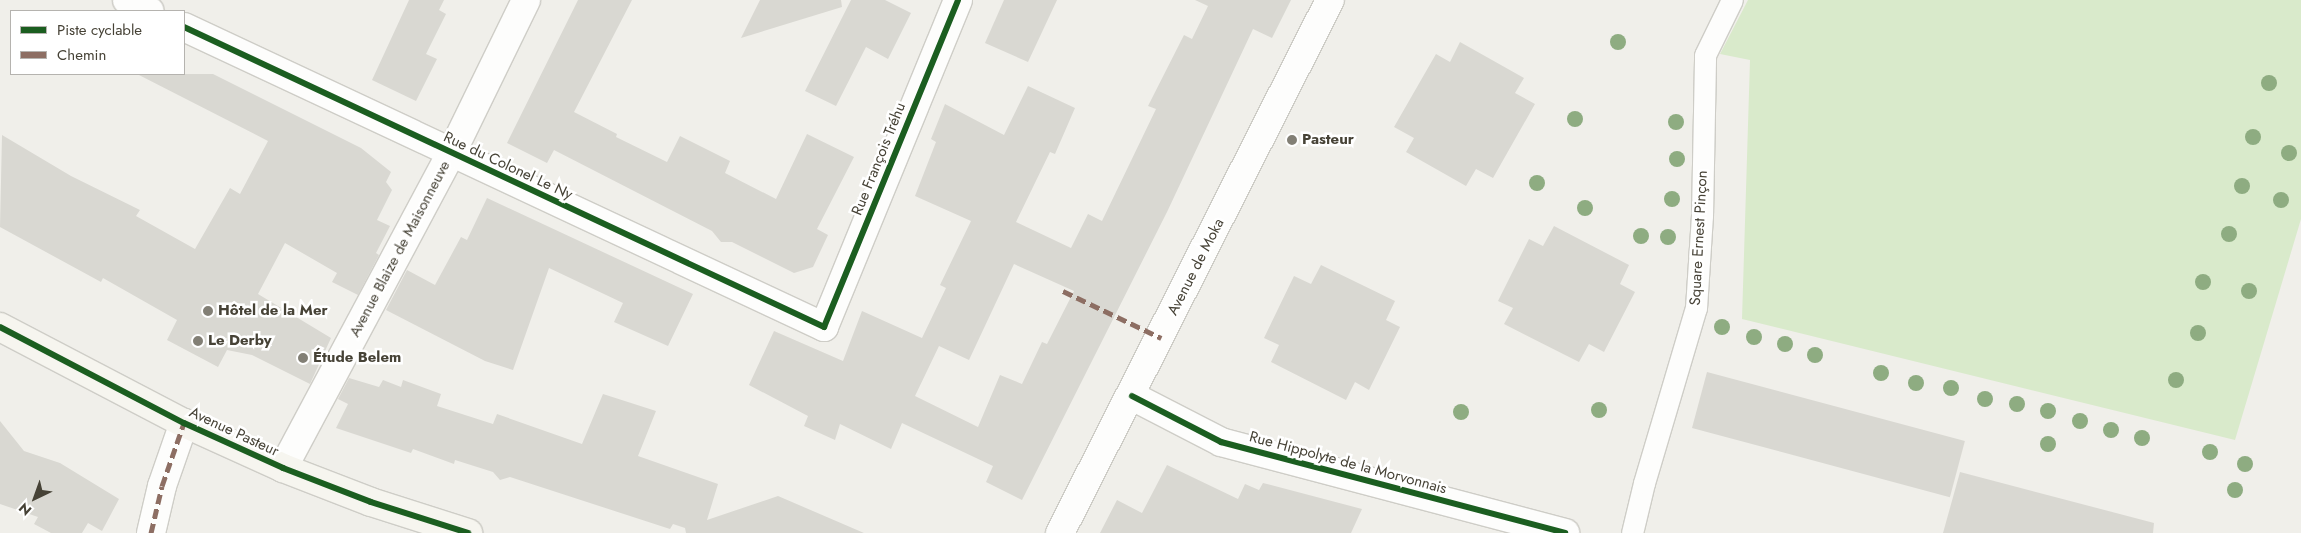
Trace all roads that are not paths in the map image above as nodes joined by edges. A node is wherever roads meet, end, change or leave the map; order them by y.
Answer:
1 (127, 0) edge
2 (526, 0) edge
3 (958, 0) edge
4 (1330, 0) edge
5 (1732, 0) edge
6 (148, 10) edge
7 (185, 27) edge
8 (451, 154) junction
9 (824, 326) joint
10 (0, 328) edge
11 (1132, 396) junction
12 (184, 423) junction
13 (283, 468) junction
14 (151, 533) edge
15 (468, 533) edge
16 (1060, 533) edge
17 (1565, 533) edge
18 (1632, 533) edge

1 - 6 street
2 - 8 street, Avenue Blaize de Maisonneuve
3 - 9 street, Rue François Tréhu
4 - 11 street, Avenue de Moka
5 - 18 lane, Square Ernest Pinçon
7 - 8 street, Rue du Colonel Le Ny
8 - 9 street, Rue du Colonel Le Ny
8 - 13 street, Avenue Blaize de Maisonneuve
10 - 12 main road, Avenue Pasteur
11 - 16 street, Avenue de Moka
11 - 17 street, Rue Hippolyte de la Morvonnais
12 - 13 main road, Avenue Pasteur
12 - 14 street
13 - 15 main road, Avenue Pasteur

